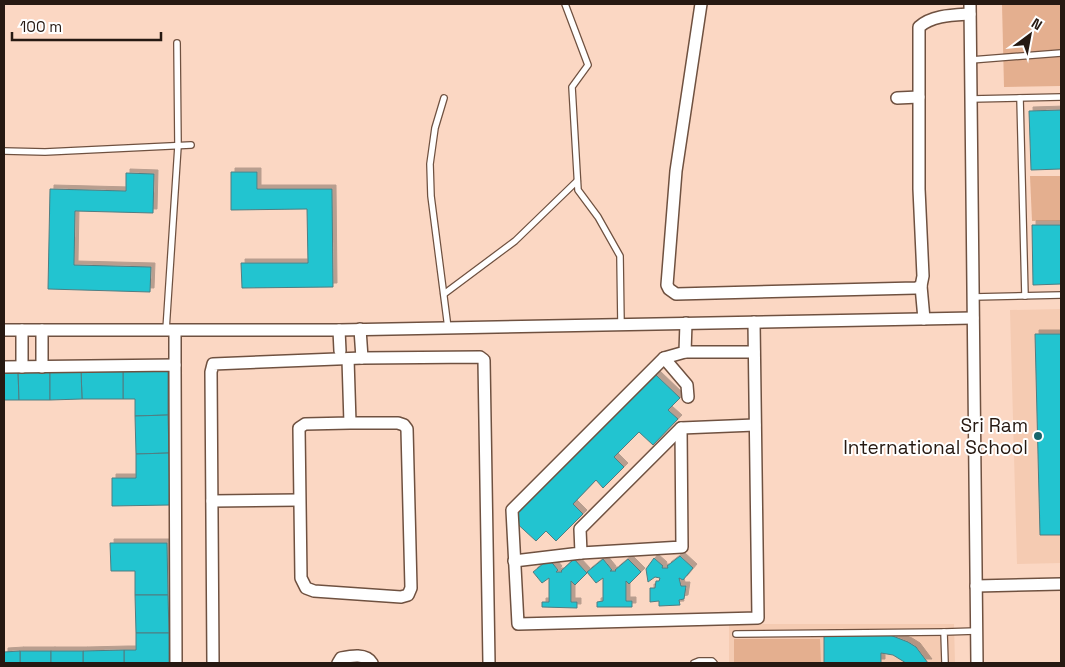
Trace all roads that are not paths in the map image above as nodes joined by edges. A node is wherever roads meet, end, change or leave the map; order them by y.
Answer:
1 (565, 4) edge
2 (701, 4) edge
3 (970, 9) edge
4 (177, 43) dead end
5 (1061, 53) edge
6 (970, 60) junction
7 (919, 97) junction
8 (1061, 97) edge
9 (444, 98) dead end
10 (897, 98) dead end
11 (1020, 98) junction
12 (971, 99) junction
13 (191, 145) dead end
14 (178, 146) junction
15 (4, 151) edge
16 (577, 181) junction
17 (921, 286) junction
18 (444, 294) junction
19 (1061, 295) edge
20 (1025, 296) junction
21 (973, 297) junction
22 (973, 318) junction
23 (924, 319) junction
24 (754, 322) junction
25 (686, 323) junction
26 (621, 324) junction
27 (448, 328) junction
28 (360, 329) junction
29 (4, 330) edge
30 (22, 330) junction
31 (42, 330) junction
32 (170, 330) junction
33 (339, 330) junction
34 (685, 352) junction
35 (754, 352) junction
36 (343, 356) junction
37 (362, 358) junction
38 (664, 358) junction
39 (175, 365) junction
40 (4, 367) edge
41 (22, 367) junction
42 (42, 367) junction
43 (688, 398) dead end
44 (350, 423) junction
45 (755, 425) junction
46 (681, 428) junction
47 (300, 500) junction
48 (212, 501) junction
49 (581, 553) junction
50 (514, 562) junction
51 (1061, 584) edge
52 (976, 586) junction
53 (976, 631) junction
54 (944, 632) junction
55 (736, 634) dead end
56 (176, 663) edge
57 (213, 663) edge
58 (338, 663) edge
59 (372, 663) edge
60 (489, 663) edge
61 (694, 663) edge
62 (714, 663) edge
63 (945, 663) edge
64 (977, 663) edge

1 - 16 lane
2 - 17 street
3 - 6 street
3 - 7 street
4 - 14 lane
5 - 6 lane
6 - 12 street
7 - 10 street
7 - 17 street
8 - 11 lane
9 - 18 lane
11 - 12 lane
11 - 20 lane
12 - 21 street
13 - 14 lane
14 - 15 lane
14 - 32 lane
16 - 18 lane
16 - 26 lane
17 - 23 street
18 - 27 lane
19 - 20 lane
20 - 21 lane
21 - 22 street
22 - 23 street
22 - 52 street
23 - 24 street
24 - 25 street
24 - 35 street
25 - 26 street
25 - 34 street
26 - 27 street
27 - 28 street
28 - 33 street
28 - 37 street
29 - 30 street
30 - 31 street
30 - 41 street
31 - 32 street
31 - 42 street
32 - 33 street
32 - 39 street
33 - 36 street
34 - 35 street
34 - 38 street
35 - 45 street
36 - 37 street
36 - 44 street
36 - 48 street
37 - 60 street
38 - 43 street
38 - 50 street
39 - 42 street
39 - 56 street
40 - 41 street
41 - 42 street
44 - 47 street
44 - 47 street
45 - 46 street
45 - 50 street
46 - 49 street
46 - 49 street
47 - 48 street
48 - 57 street
49 - 50 street
51 - 52 street
52 - 53 street
53 - 54 lane
53 - 64 street
54 - 55 lane
54 - 63 lane
58 - 59 street
61 - 62 lane

